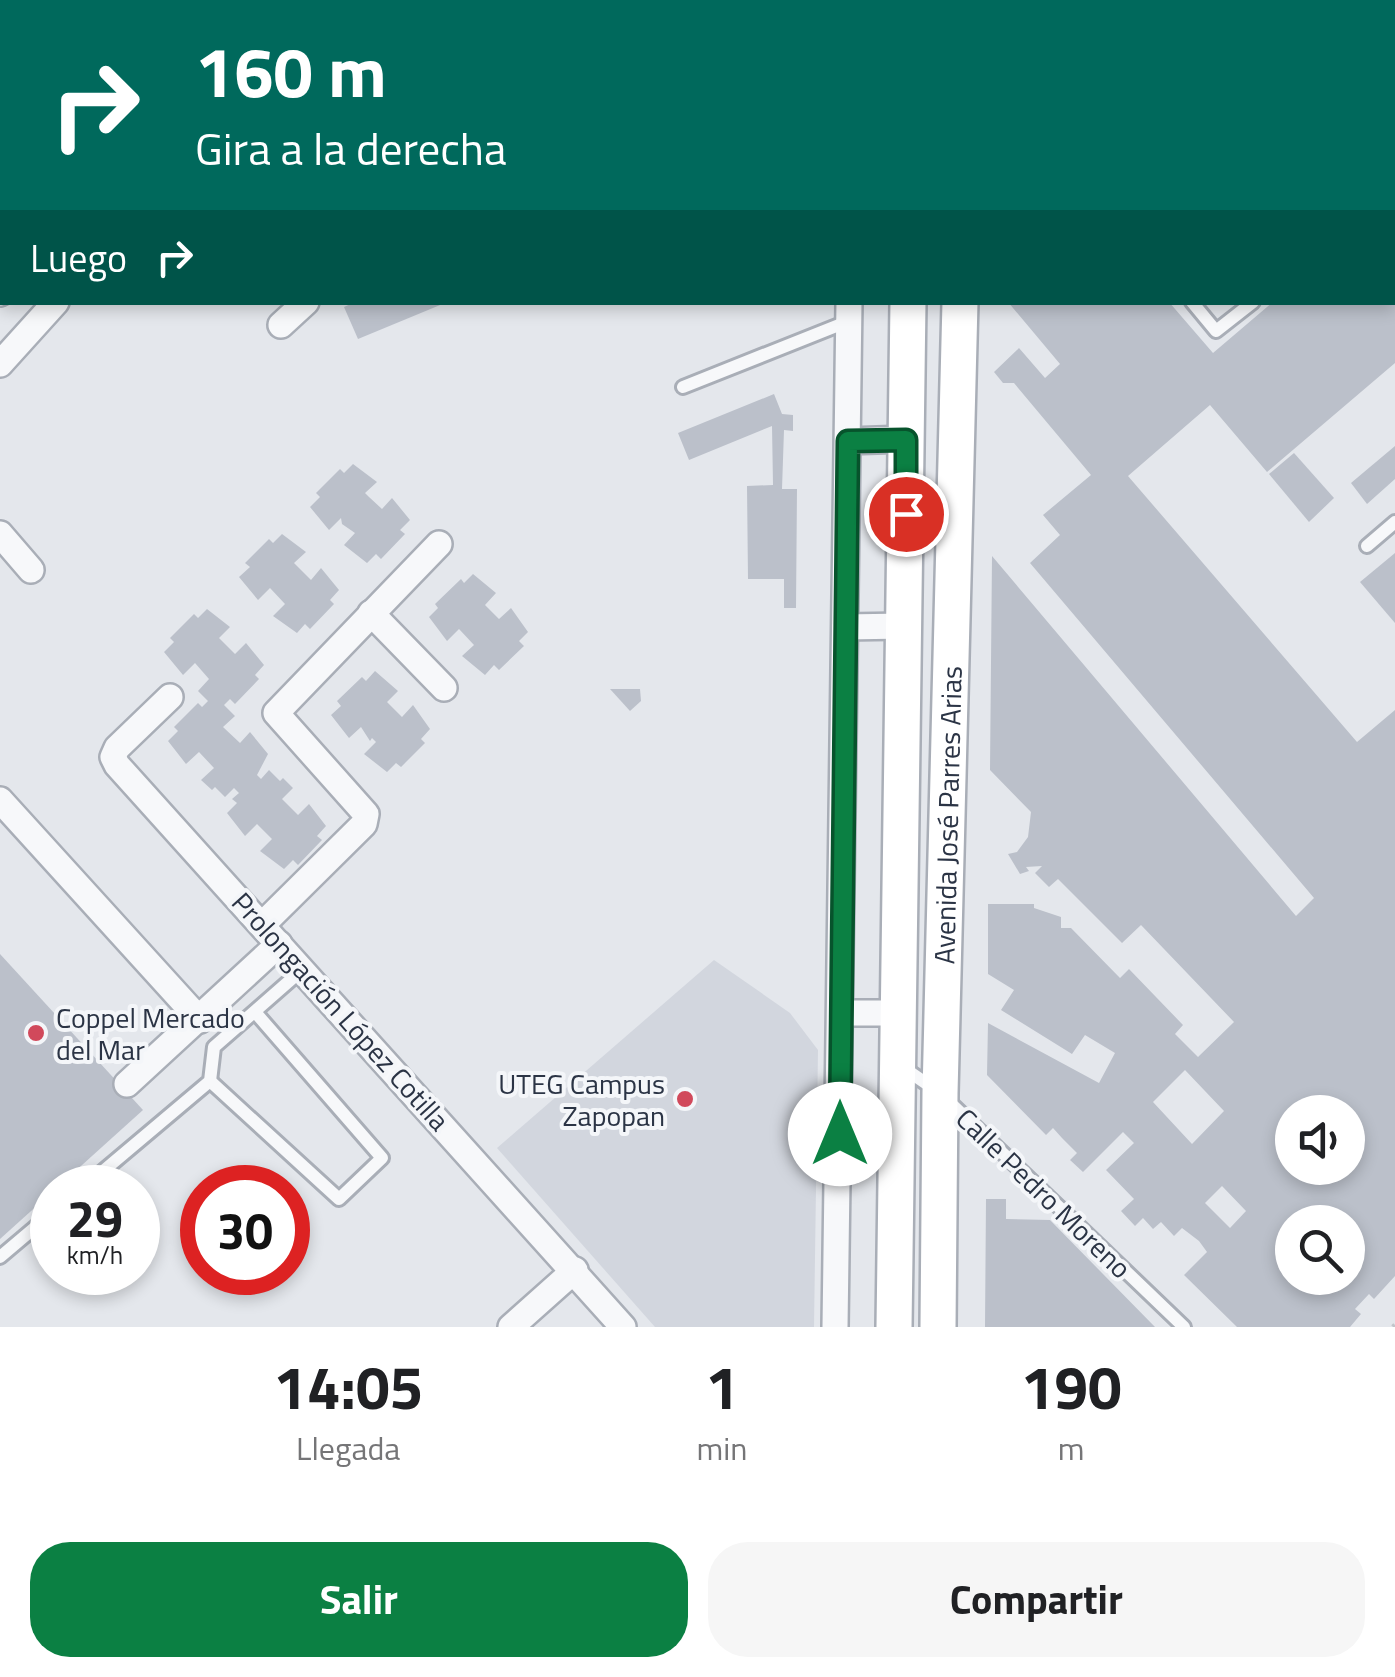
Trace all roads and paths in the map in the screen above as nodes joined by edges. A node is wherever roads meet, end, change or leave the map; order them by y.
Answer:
1 (53, 305) edge
2 (303, 305) edge
3 (908, 305) edge
4 (960, 305) edge
5 (1194, 305) edge
6 (1249, 305) edge
7 (849, 312) edge
8 (280, 325) dead end
9 (0, 363) edge
10 (683, 386) dead end
11 (906, 440) junction
12 (848, 441) junction
13 (1395, 522) edge
14 (0, 534) edge
15 (439, 544) dead end
16 (1368, 546) dead end
17 (31, 570) dead end
18 (371, 613) junction
19 (904, 626) junction
20 (845, 627) junction
21 (444, 688) dead end
22 (170, 697) dead end
23 (0, 800) edge
24 (271, 934) junction
25 (303, 969) junction
26 (255, 1012) junction
27 (840, 1012) junction
28 (900, 1013) junction
29 (200, 1020) junction
30 (899, 1064) junction
31 (210, 1081) junction
32 (126, 1084) dead end
33 (940, 1093) junction
34 (840, 1134) junction
35 (898, 1136) junction
36 (110, 1165) edge
37 (30, 1232) edge
38 (0, 1257) edge
39 (576, 1270) junction
40 (510, 1327) edge
41 (624, 1327) edge
42 (835, 1327) edge
43 (894, 1327) edge
44 (938, 1327) edge
45 (1184, 1327) edge

1 - 9 street
2 - 8 street
3 - 11 main road, Avenida José Parres Arias
4 - 33 main road, Avenida José Parres Arias
5 - 6 lane
7 - 10 lane
7 - 12 street
11 - 12 street
11 - 19 main road, Avenida José Parres Arias
12 - 20 street
13 - 16 lane
14 - 17 street
15 - 18 street
18 - 21 street
18 - 24 street
19 - 20 street
19 - 28 main road, Avenida José Parres Arias
20 - 27 street
22 - 24 street, Prolongación López Cotilla
23 - 29 street
24 - 25 street, Prolongación López Cotilla
24 - 29 street
25 - 26 lane
25 - 39 street, Prolongación López Cotilla
26 - 31 lane
26 - 31 lane
27 - 28 street
27 - 34 street
28 - 30 main road, Avenida José Parres Arias
29 - 32 street
30 - 33 lane, Calle Pedro Moreno
30 - 35 main road, Avenida José Parres Arias
31 - 36 lane
33 - 44 main road, Avenida José Parres Arias
33 - 45 lane, Calle Pedro Moreno
34 - 35 street
34 - 42 street
35 - 43 main road, Avenida José Parres Arias
37 - 38 lane
39 - 40 street
39 - 41 street, Prolongación López Cotilla

